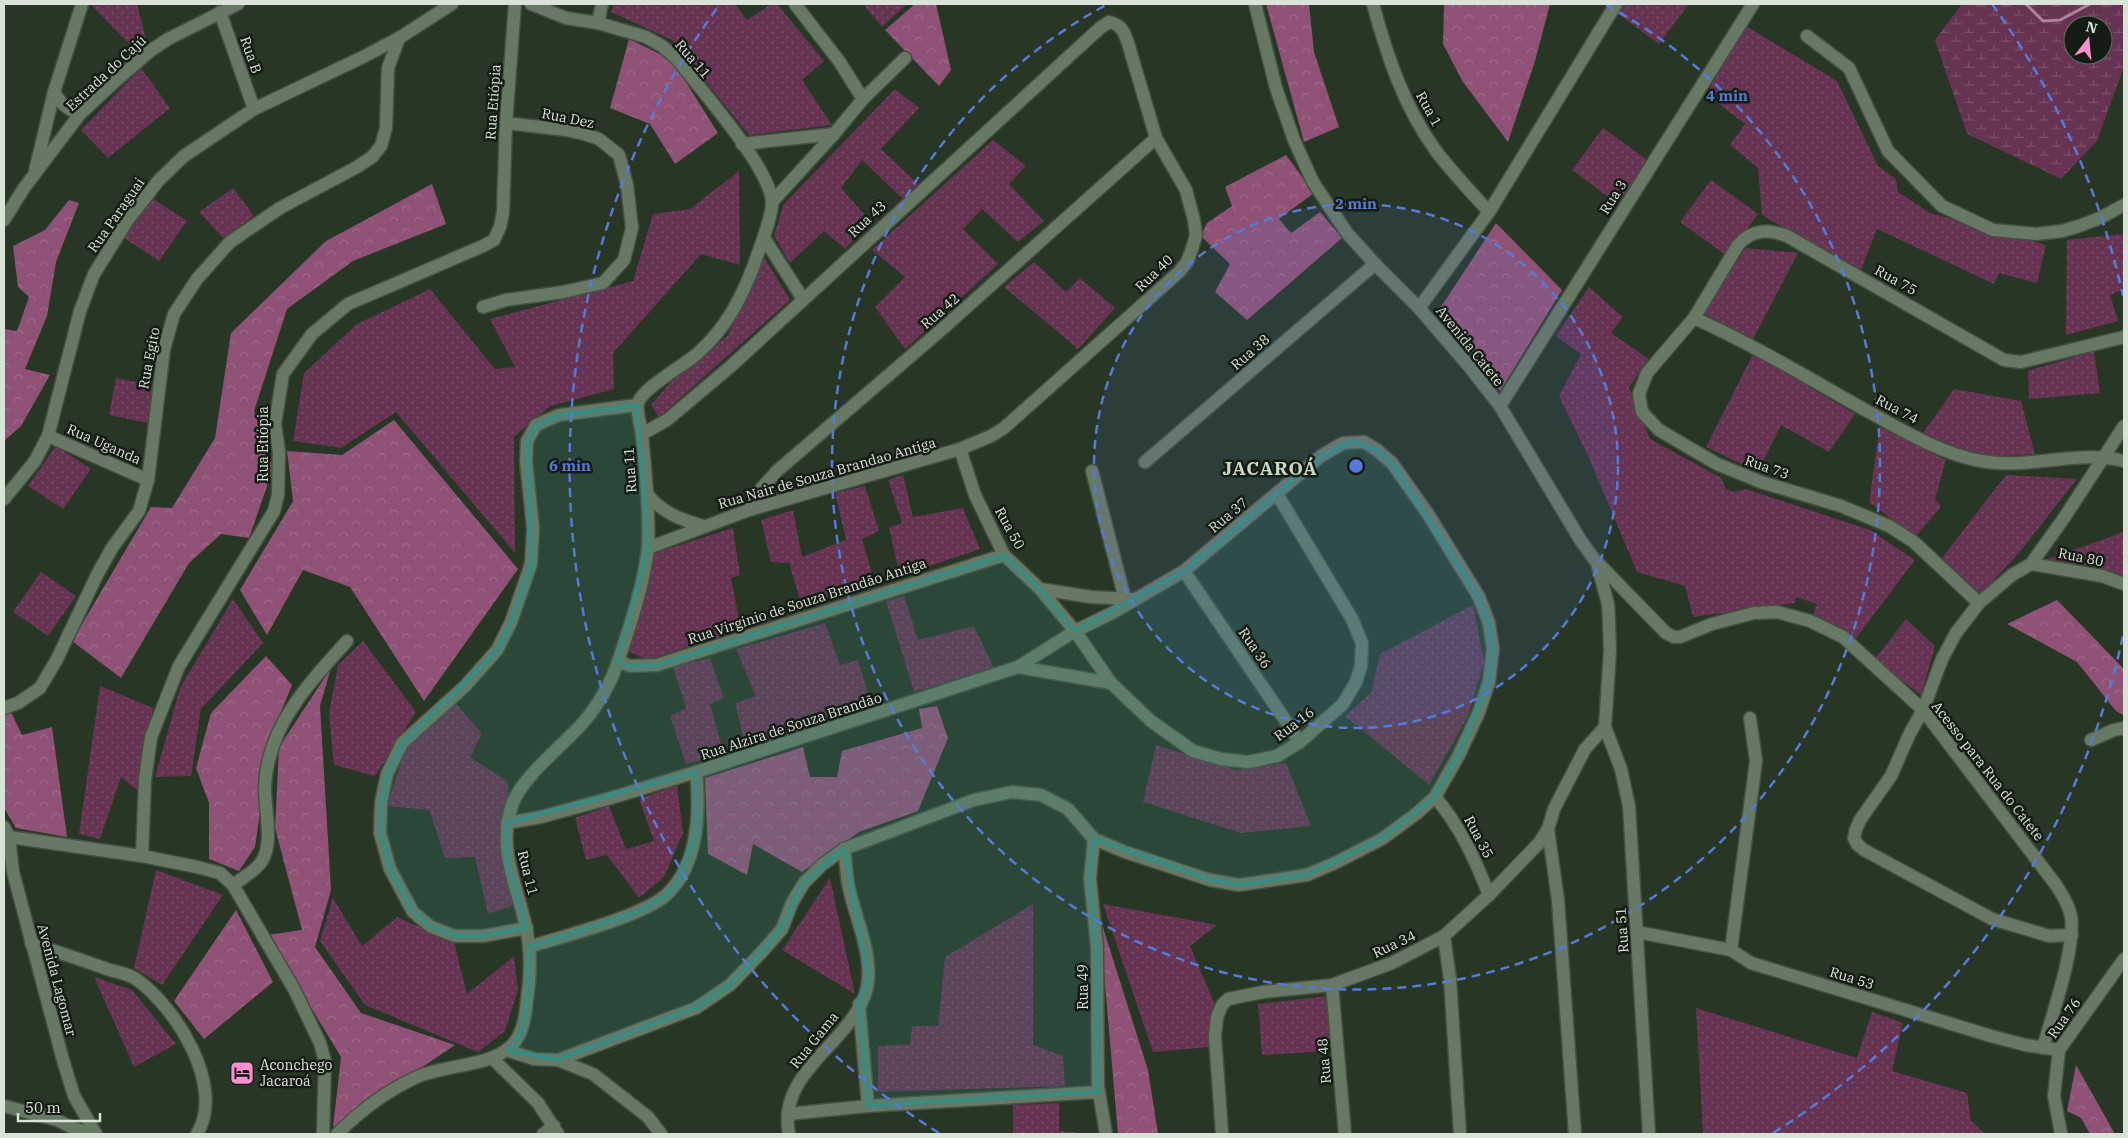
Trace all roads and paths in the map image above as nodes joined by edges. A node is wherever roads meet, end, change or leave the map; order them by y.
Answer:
1 (82, 4) edge
2 (238, 4) edge
3 (452, 4) edge
4 (516, 4) edge
5 (532, 4) edge
6 (602, 4) edge
7 (795, 4) edge
8 (1255, 4) edge
9 (1373, 4) edge
10 (1616, 4) edge
11 (1753, 4) edge
12 (220, 12) junction
13 (1110, 22) joint
14 (598, 23) junction
15 (1807, 36) dead end
16 (399, 38) junction
17 (365, 56) junction
18 (905, 58) dead end
19 (388, 68) junction
20 (54, 92) junction
21 (864, 99) junction
22 (254, 108) junction
23 (80, 114) junction
24 (506, 123) junction
25 (834, 134) junction
26 (1156, 138) junction
27 (742, 144) junction
28 (35, 174) junction
29 (772, 202) junction
30 (2124, 205) edge
31 (1489, 212) junction
32 (4, 220) edge
33 (764, 238) junction
34 (1375, 264) junction
35 (803, 299) junction
36 (483, 307) dead end
37 (1419, 308) junction
38 (1694, 318) junction
39 (2124, 337) edge
40 (637, 405) junction
41 (1500, 406) junction
42 (2124, 426) edge
43 (642, 434) junction
44 (48, 436) junction
45 (960, 449) junction
46 (2104, 457) junction
47 (2124, 460) edge
48 (1145, 462) dead end
49 (1092, 471) dead end
50 (148, 480) junction
51 (647, 494) junction
52 (1276, 494) junction
53 (4, 499) edge
54 (748, 510) junction
55 (703, 526) junction
56 (648, 548) junction
57 (1004, 555) junction
58 (1598, 562) junction
59 (2031, 564) junction
60 (1184, 571) junction
61 (2124, 584) edge
62 (1040, 589) junction
63 (1130, 599) junction
64 (1979, 603) junction
65 (1075, 631) junction
66 (347, 642) dead end
67 (618, 661) junction
68 (1018, 667) junction
69 (1111, 683) junction
70 (4, 708) edge
71 (1923, 710) junction
72 (1750, 718) dead end
73 (1605, 727) junction
74 (2124, 728) edge
75 (2090, 740) dead end
76 (1300, 742) junction
77 (696, 772) junction
78 (1435, 797) junction
79 (507, 823) junction
80 (1548, 829) junction
81 (6, 832) edge
82 (1094, 839) junction
83 (844, 849) junction
84 (142, 856) junction
85 (8, 874) edge
86 (232, 885) junction
87 (1489, 895) junction
88 (526, 928) junction
89 (1637, 932) junction
90 (2072, 935) junction
91 (1444, 936) junction
92 (31, 943) junction
93 (529, 947) junction
94 (1731, 950) junction
95 (2124, 959) edge
96 (1332, 985) junction
97 (860, 1004) junction
98 (2043, 1048) junction
99 (2059, 1050) junction
100 (509, 1051) junction
101 (493, 1058) junction
102 (558, 1060) junction
103 (1098, 1092) junction
104 (4, 1106) edge
105 (868, 1106) junction
106 (788, 1114) junction
107 (556, 1130) edge
108 (92, 1134) edge
109 (96, 1134) edge
110 (197, 1134) edge
111 (323, 1134) edge
112 (337, 1134) edge
113 (543, 1134) edge
114 (661, 1134) edge
115 (789, 1134) edge
116 (1106, 1134) edge
117 (1222, 1134) edge
118 (1345, 1134) edge
119 (1460, 1134) edge
120 (1575, 1134) edge
121 (1649, 1134) edge
122 (2061, 1134) edge

1 - 20 street
2 - 12 street, Estrada do Cajú
3 - 16 street, Rua Paraguai
4 - 24 street, Rua Etiópia
5 - 14 street, Rua 11
6 - 14 street
7 - 21 street
8 - 34 street, Avenida Catete
9 - 31 street, Rua 1
10 - 31 street
11 - 41 street, Rua 3
12 - 22 street, Rua B
12 - 23 street, Estrada do Cajú
13 - 26 street, Rua 40
13 - 35 street, Rua 43
14 - 27 street, Rua 11
15 - 30 street
16 - 17 street, Rua Paraguai
16 - 19 street, Rua Egito
17 - 19 street
17 - 22 street, Rua Paraguai
18 - 21 street
19 - 50 street, Rua Egito
20 - 23 street
20 - 28 street
21 - 25 street
22 - 44 street, Rua Paraguai
23 - 28 street, Estrada do Cajú
24 - 36 street, Rua Dez
24 - 84 street, Rua Etiópia
25 - 27 street
25 - 29 street
26 - 45 street, Rua 40
26 - 54 street, Rua 42
27 - 29 street, Rua 11
28 - 32 street, Estrada do Cajú
29 - 33 street
31 - 37 street
33 - 35 street
33 - 40 street
34 - 37 street, Avenida Catete
34 - 48 street, Rua 38
35 - 43 street, Rua 43
37 - 41 street, Avenida Catete
38 - 39 street, Rua 75
38 - 46 street, Rua 74
38 - 64 street, Rua 73
40 - 43 street, Rua 11
40 - 88 street
41 - 58 street, Avenida Catete
42 - 46 street
43 - 51 street, Rua 11
44 - 50 street, Rua Uganda
44 - 53 street, Rua Paraguai
45 - 54 street, Rua Nair de Souza Brandao Antiga
45 - 57 street, Rua 50
46 - 47 street, Rua 74
46 - 59 street
49 - 63 street
50 - 70 street, Rua Egito
51 - 55 street
51 - 56 street, Rua 11
52 - 60 street, Rua 37
52 - 76 street, Rua 16
52 - 78 street, Rua 37
54 - 55 street, Rua Nair de Souza Brandao Antiga
55 - 56 street, Rua Nair de Souza Brandao Antiga
56 - 67 street, Rua 11
57 - 62 street, Rua 50
57 - 67 street, Rua Virginio de Souza Brandão Antiga
58 - 71 street, Acesso para Rua do Catete
58 - 73 street, Avenida Catete
59 - 61 street, Rua 80
59 - 64 street
60 - 63 street, Rua 37
60 - 76 street, Rua 36
62 - 63 street
62 - 65 street, Rua 50
63 - 65 street, Rua 37
64 - 71 street
65 - 68 street, Rua Alzira de Souza Brandão
65 - 69 street, Rua 16
66 - 86 street
67 - 79 street, Rua 11
68 - 69 street
68 - 77 street, Rua Alzira de Souza Brandão
69 - 76 street, Rua 16
71 - 90 street, Acesso para Rua do Catete
71 - 90 street
72 - 94 street
73 - 80 street, Rua 34
73 - 89 street, Rua 51
74 - 75 street
77 - 79 street, Rua Alzira de Souza Brandão
77 - 93 street
78 - 82 street
78 - 87 street, Rua 35
79 - 88 street, Rua 11
80 - 87 street, Rua 34
80 - 120 street
81 - 84 street
81 - 85 street, Avenida Lagomar
82 - 83 street
82 - 103 street, Rua 49
83 - 97 street, Rua Gama
83 - 102 street
84 - 86 street
85 - 92 street, Avenida Lagomar
86 - 111 street
87 - 91 street, Rua 34
88 - 93 street, Rua 11
89 - 94 street, Rua 53
89 - 121 street, Rua 51
90 - 98 street, Acesso para Rua do Catete
91 - 96 street, Rua 34
91 - 119 street
92 - 109 street, Avenida Lagomar
92 - 110 street
93 - 100 street, Rua 11
94 - 98 street, Rua 53
95 - 99 street, Rua 76
96 - 117 street, Rua 34
96 - 118 street, Rua 48
97 - 105 street
97 - 106 street, Rua Gama
98 - 99 street, Rua 53
99 - 122 street, Rua 76
100 - 101 street
100 - 102 street
101 - 107 street
101 - 112 street
102 - 114 street
103 - 105 street
103 - 116 street, Rua 49
104 - 108 street
105 - 106 street
106 - 115 street, Rua Gama
107 - 113 street

